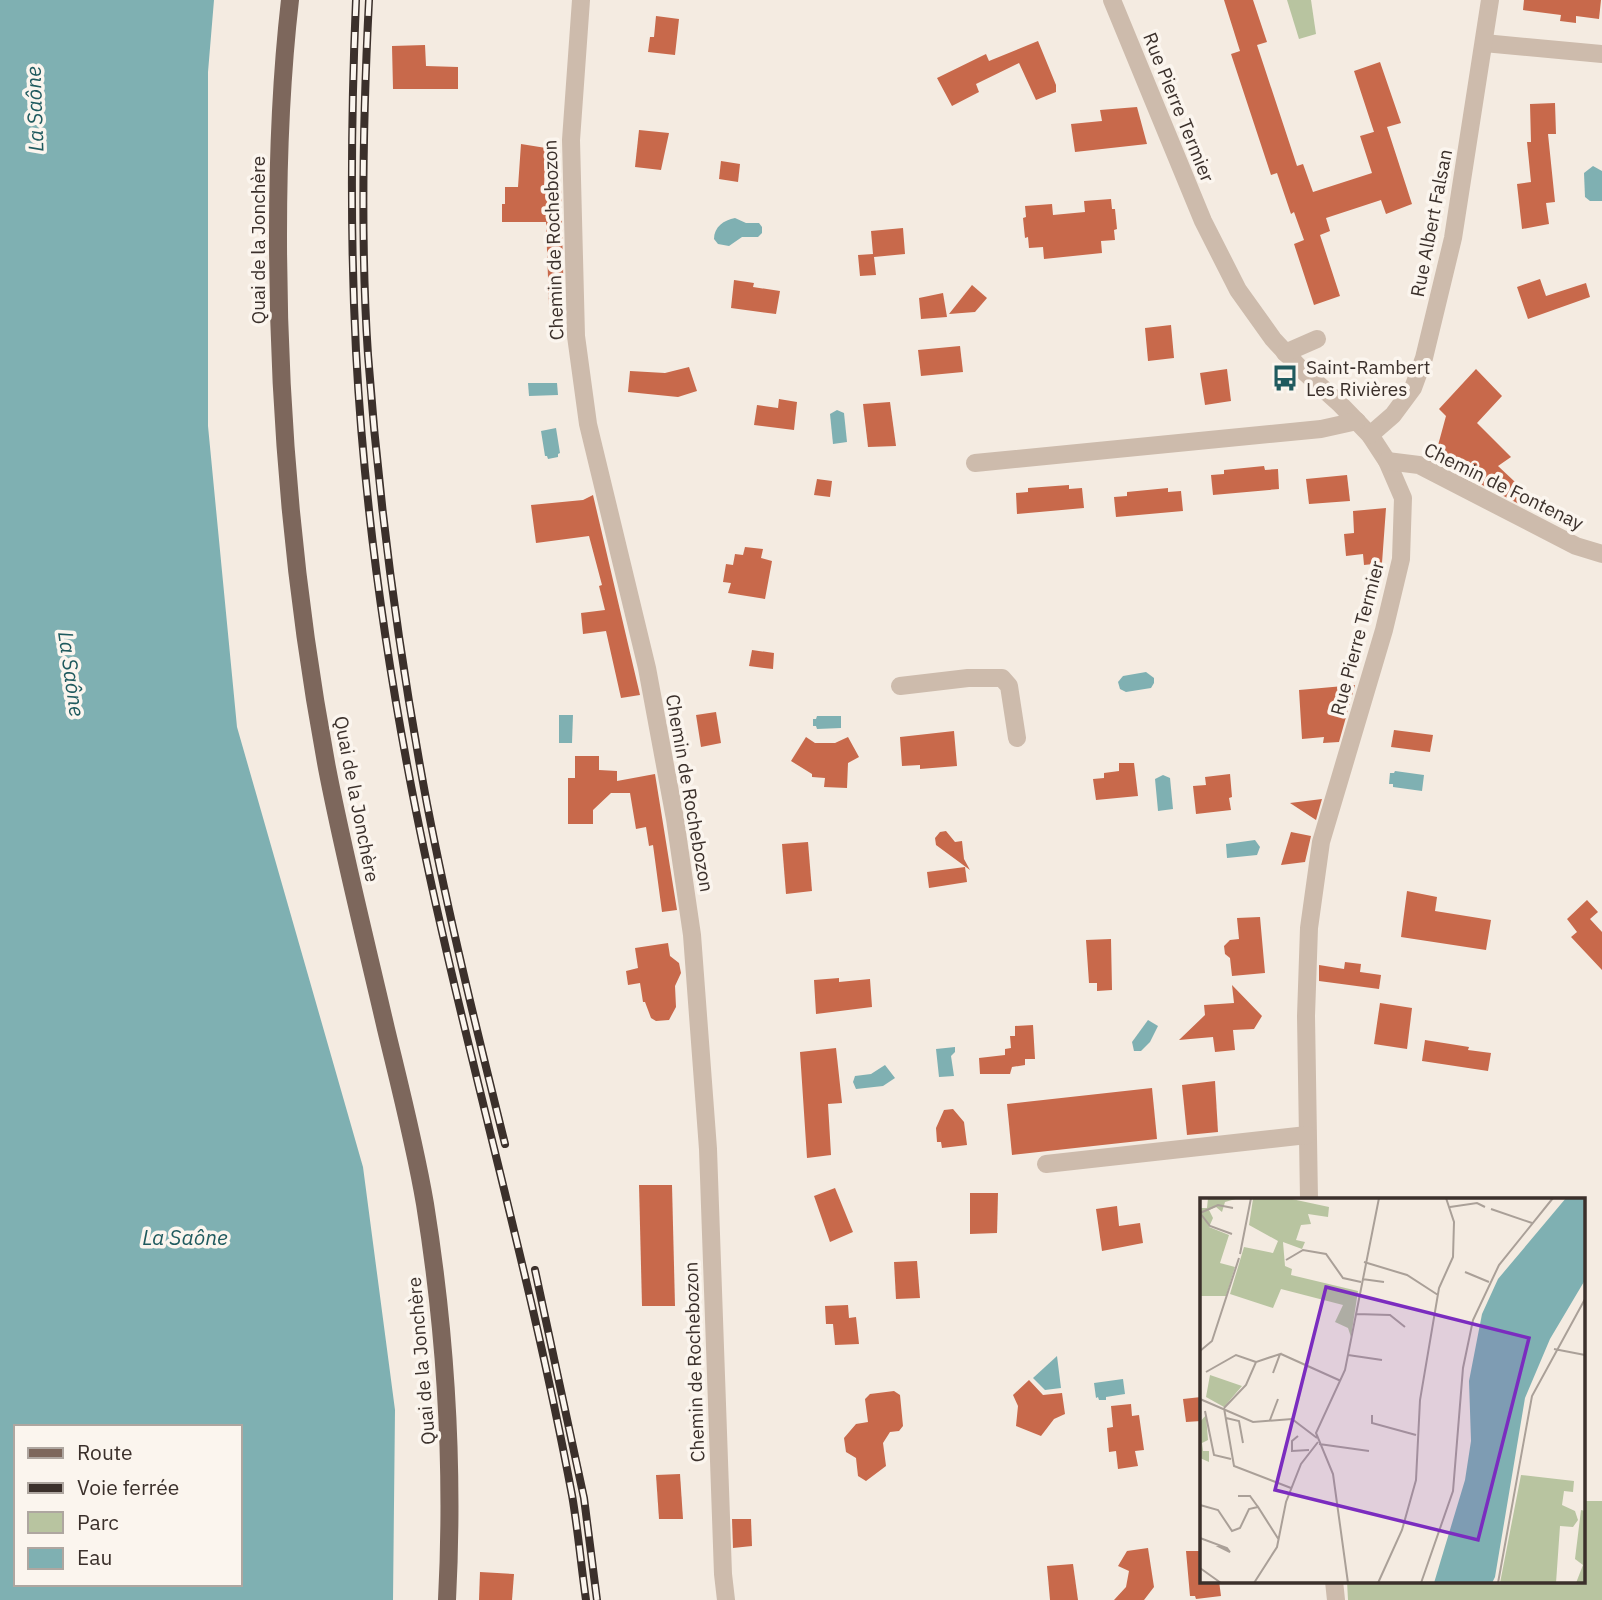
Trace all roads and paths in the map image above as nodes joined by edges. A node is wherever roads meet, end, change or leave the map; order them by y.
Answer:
1 (290, 0) edge
2 (581, 0) edge
3 (1112, 0) edge
4 (1490, 0) edge
5 (1484, 43) junction
6 (1602, 54) edge
7 (1317, 338) dead end
8 (1285, 353) junction
9 (1357, 421) junction
10 (1370, 435) junction
11 (1387, 460) junction
12 (975, 463) dead end
13 (1602, 554) edge
14 (900, 686) dead end
15 (1017, 738) dead end
16 (1307, 1135) junction
17 (1046, 1164) dead end
18 (1309, 1198) edge
19 (1334, 1582) edge
20 (447, 1600) edge
21 (726, 1600) edge
22 (1336, 1600) edge

1 - 20 main road, Quai de la Jonchère
2 - 21 street, Chemin de Rochebozon
3 - 8 street, Rue Pierre Termier
4 - 5 street, Rue Albert Falsan
5 - 6 street
5 - 10 street, Rue Albert Falsan
7 - 8 street
8 - 9 street, Rue Pierre Termier
9 - 10 street, Rue Pierre Termier
9 - 12 street
10 - 11 street, Rue Pierre Termier
11 - 13 street, Chemin de Fontenay
11 - 16 street, Rue Pierre Termier
14 - 15 street
16 - 17 street
16 - 18 street, Rue Pierre Termier
19 - 22 street

